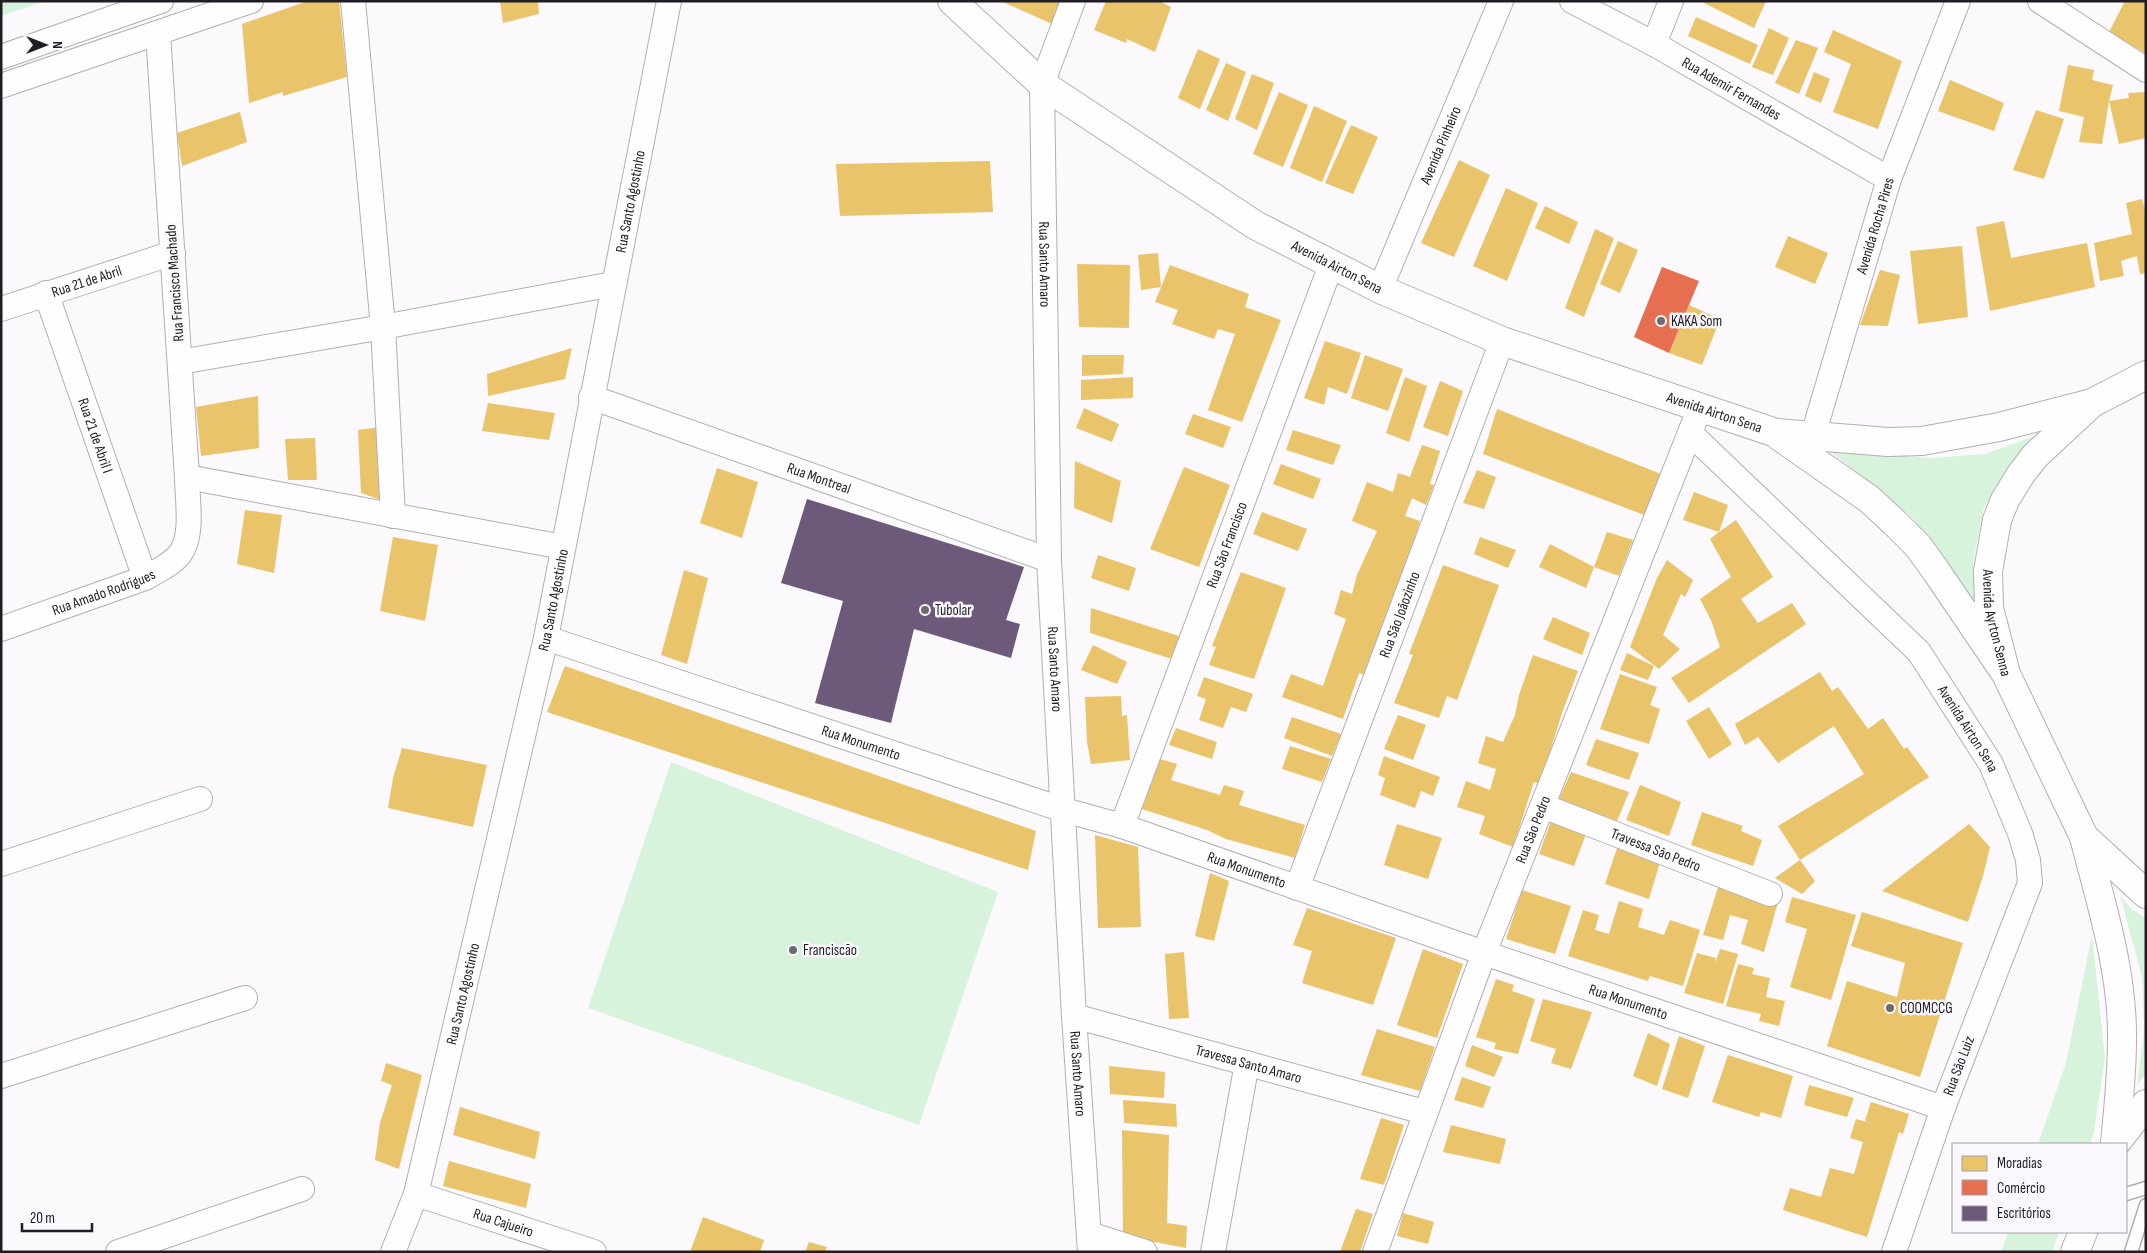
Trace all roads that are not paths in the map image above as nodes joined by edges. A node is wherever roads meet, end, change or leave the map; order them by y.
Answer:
1 (161, 1) edge
2 (250, 1) edge
3 (353, 1) edge
4 (669, 1) edge
5 (952, 1) edge
6 (1073, 1) edge
7 (1501, 1) edge
8 (1572, 1) edge
9 (1672, 1) edge
10 (1958, 1) edge
11 (2040, 1) edge
12 (158, 33) junction
13 (1654, 44) junction
14 (1, 57) edge
15 (2146, 70) edge
16 (1042, 84) junction
17 (1, 86) edge
18 (1889, 180) junction
19 (173, 252) junction
20 (1331, 265) junction
21 (613, 284) junction
22 (1380, 289) junction
23 (46, 293) junction
24 (1, 309) edge
25 (383, 327) junction
26 (1502, 341) junction
27 (180, 362) junction
28 (2146, 376) edge
29 (591, 397) junction
30 (2092, 403) junction
31 (1695, 421) junction
32 (1810, 446) junction
33 (187, 478) junction
34 (393, 516) junction
35 (188, 534) joint
36 (563, 547) junction
37 (1049, 560) junction
38 (145, 578) junction
39 (1, 629) edge
40 (546, 638) junction
41 (2006, 674) junction
42 (200, 799) dead end
43 (1543, 806) junction
44 (1064, 810) junction
45 (1122, 826) junction
46 (2084, 837) junction
47 (1, 864) edge
48 (2030, 883) joint
49 (1297, 888) junction
50 (1770, 894) dead end
51 (2146, 894) edge
52 (1484, 953) junction
53 (245, 998) dead end
54 (1074, 1016) junction
55 (1247, 1064) junction
56 (1, 1076) edge
57 (2146, 1104) edge
58 (1943, 1108) junction
59 (1424, 1112) junction
60 (2115, 1143) edge
61 (2116, 1143) edge
62 (2146, 1188) edge
63 (302, 1189) dead end
64 (416, 1194) junction
65 (2127, 1194) edge
66 (2146, 1205) edge
67 (2083, 1233) edge
68 (1090, 1243) edge
69 (118, 1252) edge
70 (393, 1252) edge
71 (594, 1252) edge
72 (1145, 1252) edge
73 (1212, 1252) edge
74 (1375, 1252) edge
75 (1894, 1252) edge
76 (2075, 1252) edge
77 (2130, 1252) edge

1 - 14 street
2 - 12 street
3 - 25 street
4 - 21 street, Rua Santo Agostinho
5 - 16 main road, Avenida Airton Sena
6 - 16 street
7 - 22 street, Avenida Pinheiro
8 - 13 street, Rua Ademir Fernandes
9 - 13 street
10 - 18 street, Avenida Rocha Pires
11 - 15 street
12 - 17 street
12 - 19 street, Rua Francisco Machado
13 - 18 street, Rua Ademir Fernandes
16 - 20 main road, Avenida Airton Sena
16 - 37 street, Rua Santo Amaro
18 - 32 street, Avenida Rocha Pires
19 - 23 street, Rua 21 de Abril
19 - 27 street, Rua Francisco Machado
20 - 22 main road, Avenida Airton Sena
20 - 45 street, Rua São Francisco
21 - 25 street
21 - 29 street, Rua Santo Agostinho
22 - 26 main road, Avenida Airton Sena
23 - 24 street, Rua 21 de Abril
23 - 38 street, Rua 21 de Abril I
25 - 27 street
25 - 34 street
26 - 31 main road, Avenida Airton Sena
26 - 49 street, Rua São Joãozinho
27 - 33 street, Rua Francisco Machado
28 - 30 main road, Avenida Ayrton Senna
29 - 36 street, Rua Santo Agostinho
29 - 37 street, Rua Montreal
30 - 32 main road, Avenida Airton Sena
30 - 41 main road, Avenida Ayrton Senna
31 - 32 main road, Avenida Airton Sena
31 - 43 street, Rua São Pedro
31 - 48 street, Avenida Airton Sena
32 - 41 main road
33 - 34 street
33 - 35 street, Rua Francisco Machado
34 - 36 street
35 - 38 street, Rua Amado Rodrigues
36 - 40 street, Rua Santo Agostinho
37 - 44 street, Rua Santo Amaro
38 - 39 street, Rua Amado Rodrigues
40 - 44 street, Rua Monumento
40 - 64 street, Rua Santo Agostinho
41 - 46 main road, Avenida Ayrton Senna
42 - 47 street
43 - 50 street, Travessa São Pedro
43 - 52 street, Rua São Pedro
44 - 45 street, Rua Monumento
44 - 54 street, Rua Santo Amaro
45 - 49 street, Rua Monumento
46 - 51 main road, Avenida Ayrton Senna
46 - 60 main road
48 - 58 street, Rua São Luiz
49 - 52 street, Rua Monumento
52 - 58 street, Rua Monumento
52 - 59 street, Rua São Pedro
53 - 56 street
54 - 55 street, Travessa Santo Amaro
54 - 68 street, Rua Santo Amaro
55 - 59 street, Travessa Santo Amaro
55 - 73 street
57 - 61 main road
58 - 75 street, Rua São Luiz
59 - 74 street, Rua São Pedro
62 - 65 lane
63 - 69 street
64 - 70 street, Rua Santo Agostinho
64 - 71 street, Rua Cajueiro
66 - 77 lane
67 - 76 main road
68 - 72 street

